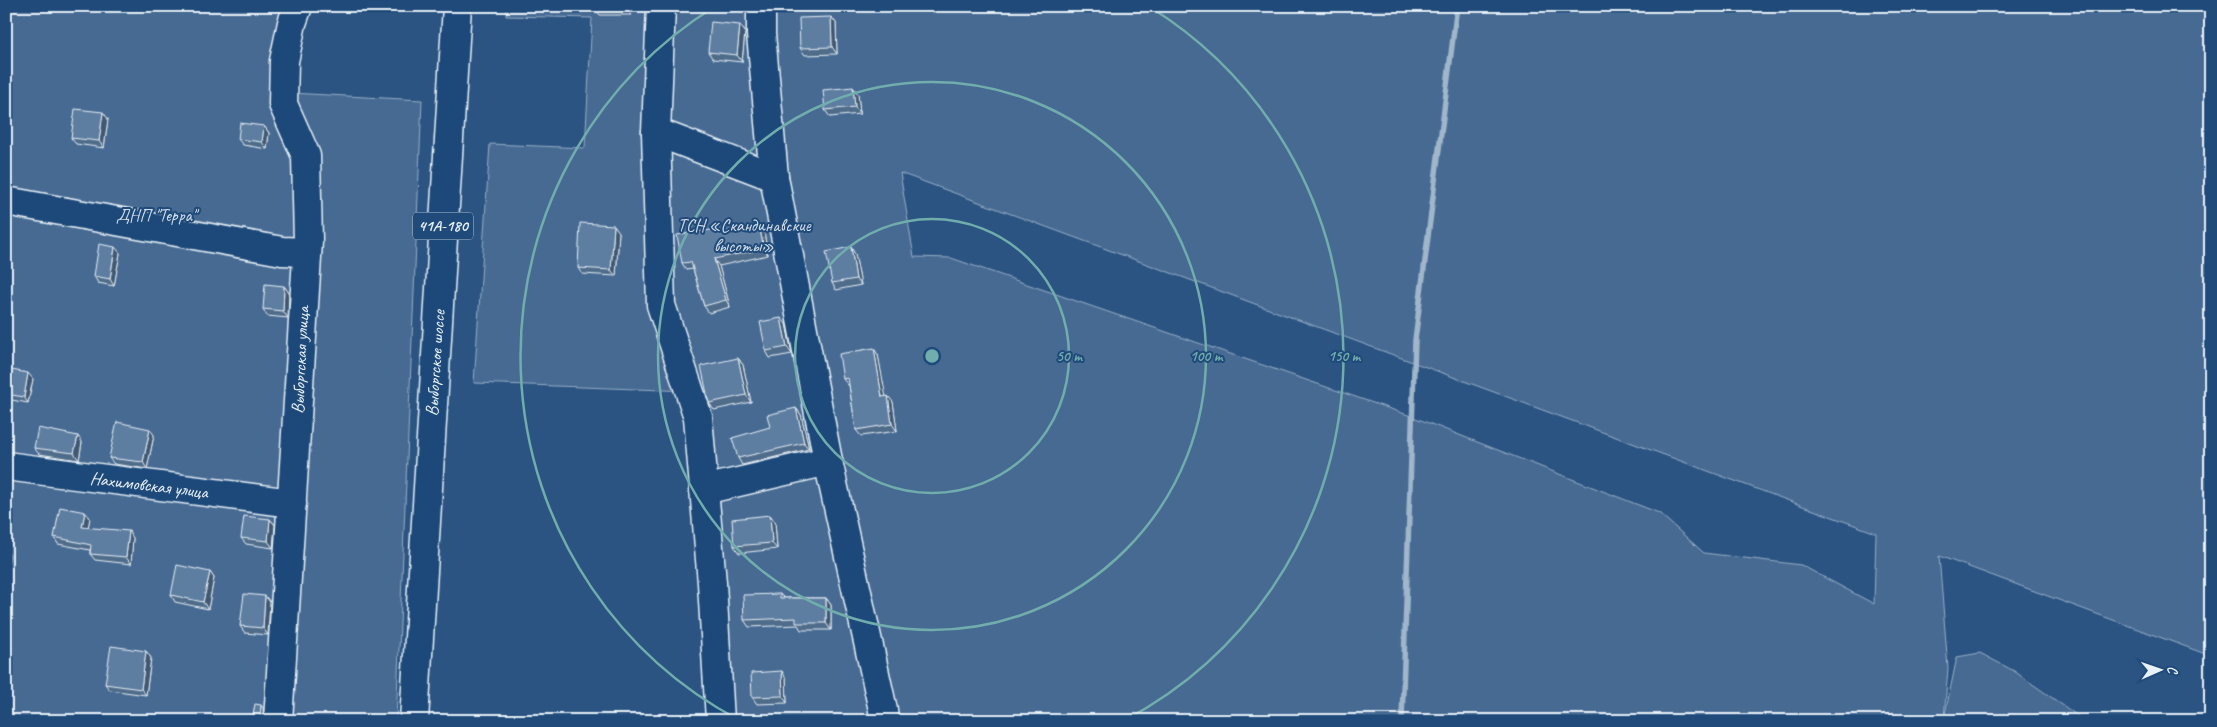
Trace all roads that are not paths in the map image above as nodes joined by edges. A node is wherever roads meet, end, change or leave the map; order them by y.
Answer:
1 (298, 6) edge
2 (457, 6) edge
3 (661, 6) edge
4 (761, 6) edge
5 (656, 132) junction
6 (774, 177) junction
7 (6, 201) edge
8 (307, 252) junction
9 (828, 461) junction
10 (6, 466) edge
11 (704, 490) junction
12 (292, 503) junction
13 (278, 721) edge
14 (414, 721) edge
15 (720, 721) edge
16 (884, 721) edge

1 - 8 street, Выборгская улица
2 - 14 street, Выборгское шоссе / 41А-180
3 - 5 street
4 - 6 street
5 - 6 street
5 - 11 street
6 - 9 street
7 - 8 street
8 - 12 street, Выборгская улица
9 - 11 street
9 - 16 street
10 - 12 street, Нахимовская улица
11 - 15 street
12 - 13 street, Выборгская улица

